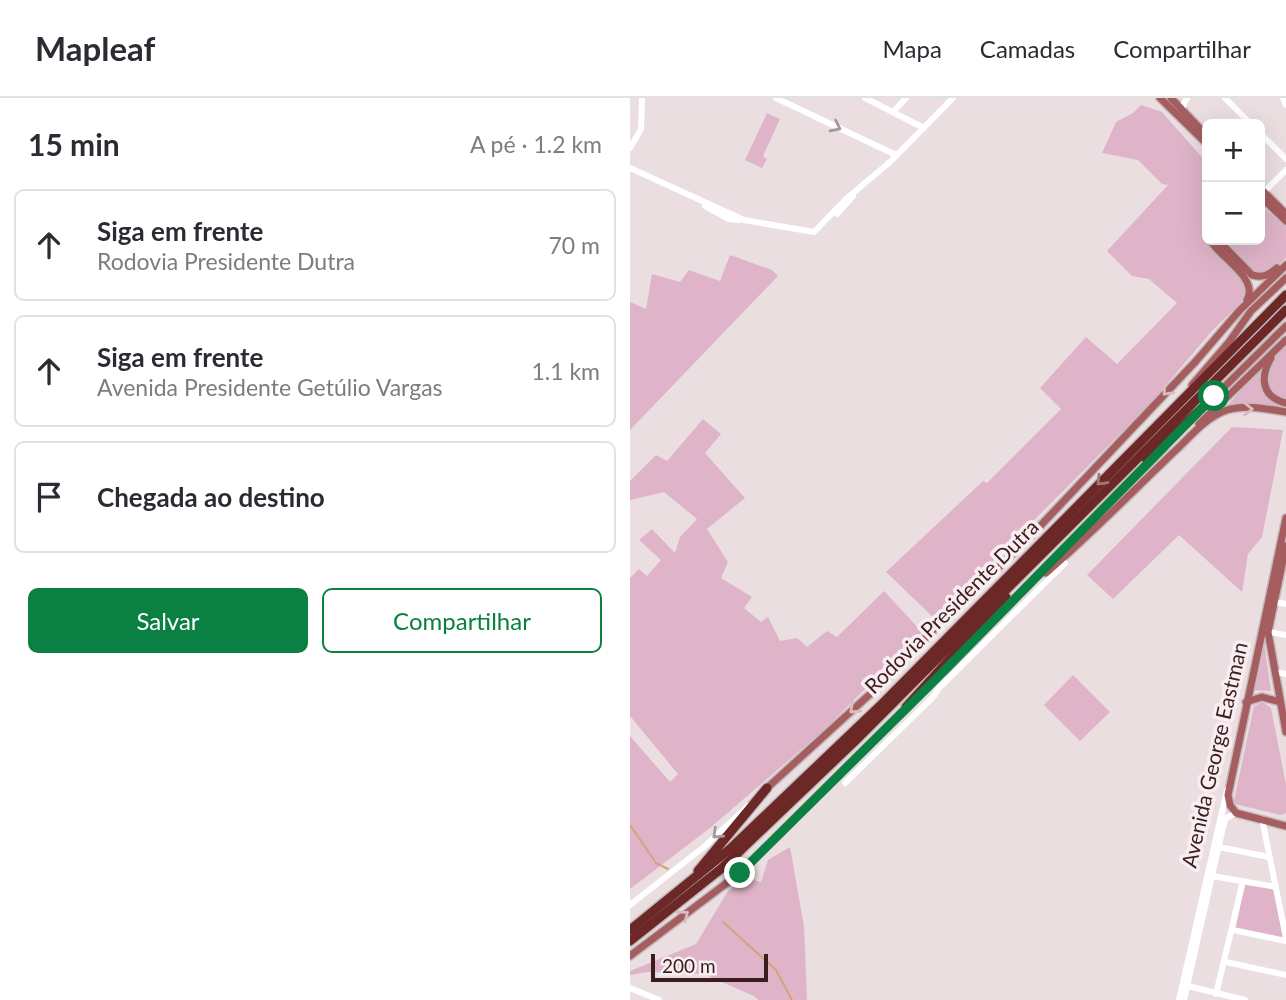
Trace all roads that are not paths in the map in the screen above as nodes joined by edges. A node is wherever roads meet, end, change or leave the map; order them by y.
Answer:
1 (642, 98) edge
2 (776, 98) edge
3 (865, 98) edge
4 (906, 98) edge
5 (953, 98) edge
6 (1160, 98) edge
7 (1171, 98) edge
8 (1187, 98) edge
9 (1225, 98) edge
10 (1283, 98) edge
11 (1286, 105) edge
12 (1184, 111) junction
13 (893, 112) junction
14 (1246, 119) edge
15 (924, 128) junction
16 (1202, 132) edge
17 (1265, 138) edge
18 (1202, 139) edge
19 (630, 148) edge
20 (896, 155) junction
21 (1286, 159) edge
22 (630, 169) edge
23 (1286, 170) edge
24 (1265, 187) edge
25 (1265, 194) edge
26 (1265, 195) edge
27 (1265, 206) edge
28 (1286, 212) edge
29 (1286, 222) edge
30 (1213, 245) edge
31 (1222, 245) edge
32 (1286, 263) edge
33 (1286, 278) edge
34 (1286, 295) edge
35 (1286, 310) edge
36 (1239, 311) junction
37 (1286, 317) edge
38 (1286, 326) edge
39 (1286, 340) edge
40 (1276, 350) junction
41 (1236, 360) junction
42 (1214, 396) junction
43 (1286, 403) edge
44 (1286, 412) edge
45 (1176, 451) junction
46 (1127, 455) junction
47 (1111, 486) junction
48 (1286, 518) edge
49 (1286, 546) edge
50 (1045, 551) junction
51 (1065, 563) dead end
52 (1029, 584) junction
53 (1275, 602) junction
54 (1286, 604) edge
55 (1269, 632) junction
56 (1286, 635) edge
57 (1275, 672) junction
58 (1286, 674) edge
59 (1246, 702) junction
60 (906, 708) junction
61 (1284, 712) edge
62 (1286, 730) edge
63 (845, 783) dead end
64 (767, 788) junction
65 (1228, 788) junction
66 (1236, 813) junction
67 (1262, 819) junction
68 (1286, 823) edge
69 (1219, 847) junction
70 (1269, 857) junction
71 (1212, 876) junction
72 (1243, 881) junction
73 (689, 884) junction
74 (1276, 887) junction
75 (630, 905) edge
76 (630, 930) edge
77 (1233, 930) junction
78 (1286, 940) edge
79 (630, 941) edge
80 (630, 956) edge
81 (1226, 962) junction
82 (1286, 975) edge
83 (1188, 986) junction
84 (630, 988) edge
85 (1213, 993) junction
86 (659, 1000) edge
87 (1179, 1000) edge
88 (1184, 1000) edge
89 (1207, 1000) edge
90 (1245, 1000) edge

1 - 19 street
2 -> 20 street
3 - 13 street
4 - 13 street
5 - 15 street
6 - 18 main road
7 - 12 main road
8 - 12 street
9 - 14 street
10 - 11 street
12 - 16 main road
13 - 15 street
15 - 20 street
17 - 21 street
20 - 22 street
23 - 24 street
25 - 28 main road
26 - 29 main road
27 - 29 main road
30 - 36 main road
31 - 32 main road
32 - 36 main road
33 - 46 main road
34 - 46 highway, Rodovia Presidente Dutra
35 - 41 highway, Rodovia Presidente Dutra
36 -> 64 main road
37 - 41 highway
38 - 42 main road
39 - 40 main road
40 - 43 main road
40 - 45 main road
41 - 47 highway, Rodovia Presidente Dutra
42 - 47 highway
42 - 52 main road
45 -> 44 main road
45 - 52 main road
46 -> 73 highway, Rodovia Presidente Dutra
47 - 50 highway, Rodovia Presidente Dutra
48 - 59 main road, Avenida George Eastman
49 - 53 main road, Avenida George Eastman
50 - 60 highway
50 - 79 highway, Rodovia Presidente Dutra
51 - 63 street
52 - 60 main road
53 - 54 street
53 - 55 main road, Avenida George Eastman
55 - 56 street
55 - 57 main road, Avenida George Eastman
57 - 58 street
57 - 61 main road, Avenida George Eastman
59 - 61 main road
59 - 65 main road, Avenida George Eastman
80 -> 60 main road
61 - 62 main road, Avenida George Eastman
64 - 73 highway
64 -> 75 street
65 - 66 main road
65 - 87 street, Avenida George Eastman
66 - 67 main road
66 - 69 street, Avenida George Eastman
67 - 68 main road
67 - 70 street
69 - 70 street
69 - 71 street, Avenida George Eastman
70 - 74 street
71 - 72 street
71 - 83 street, Avenida George Eastman
72 - 74 street
72 - 77 street
73 - 76 highway, Rodovia Presidente Dutra
74 - 78 street
77 - 78 street
77 - 81 street
81 - 82 street
81 - 85 street
83 - 85 street
83 - 88 street, Avenida George Eastman
84 - 86 street
85 - 89 street
85 - 90 street

